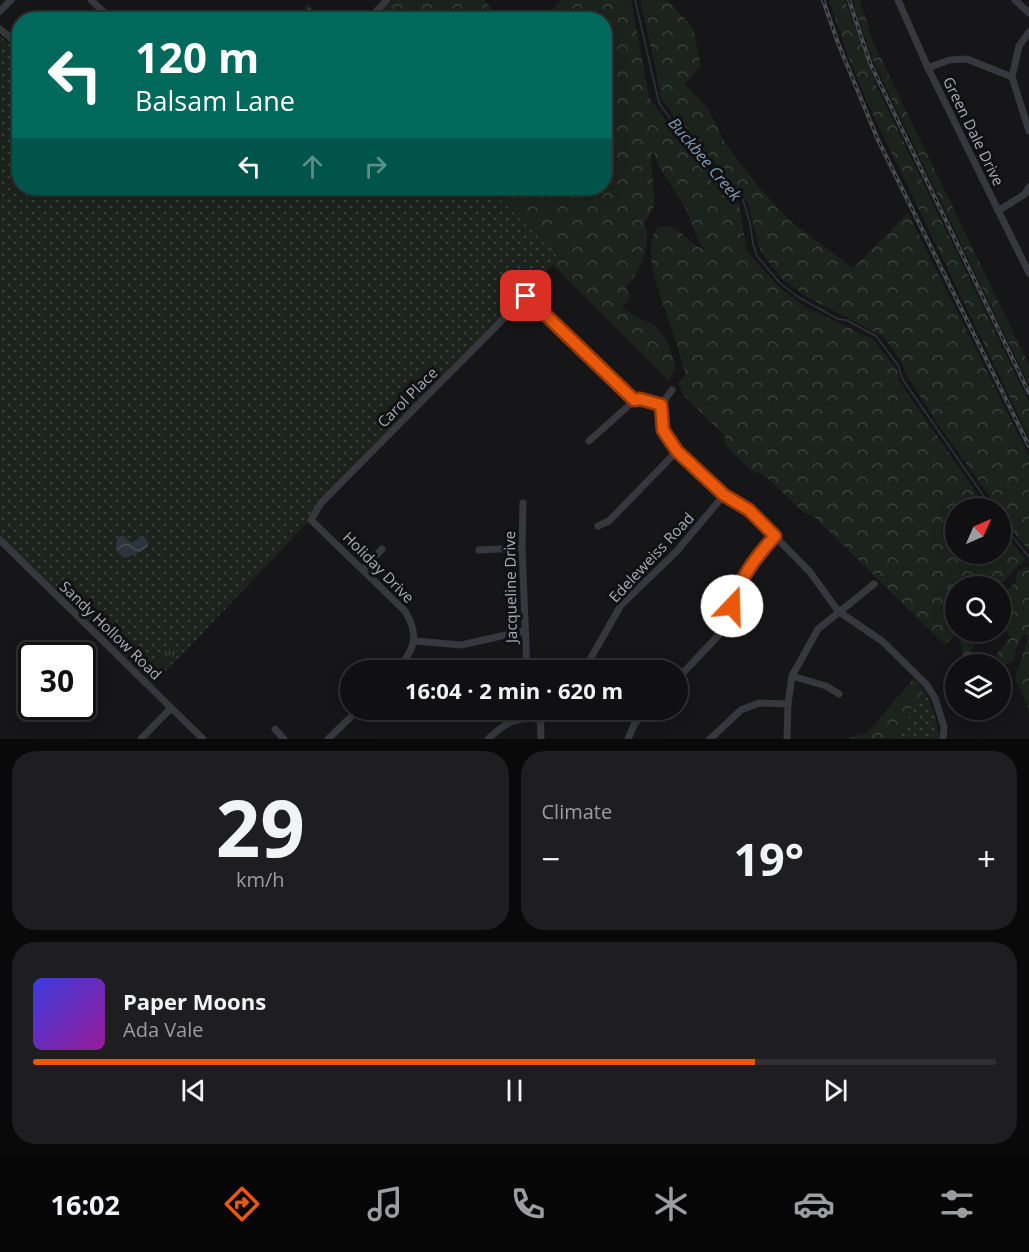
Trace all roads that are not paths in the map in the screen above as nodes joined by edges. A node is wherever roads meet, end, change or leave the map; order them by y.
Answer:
1 (11, 0) edge
2 (92, 0) edge
3 (387, 0) edge
4 (898, 0) edge
5 (1015, 0) edge
6 (0, 11) edge
7 (104, 12) edge
8 (376, 12) edge
9 (1029, 14) edge
10 (0, 29) edge
11 (1029, 32) edge
12 (12, 39) edge
13 (928, 68) junction
14 (1012, 77) junction
15 (1029, 131) edge
16 (1029, 187) edge
17 (998, 211) junction
18 (1029, 273) edge
19 (672, 390) dead end
20 (634, 400) junction
21 (661, 405) junction
22 (590, 441) dead end
23 (677, 451) junction
24 (724, 495) junction
25 (523, 503) dead end
26 (311, 520) joint
27 (598, 526) dead end
28 (775, 536) junction
29 (0, 540) edge
30 (522, 548) junction
31 (382, 549) dead end
32 (479, 550) dead end
33 (363, 569) junction
34 (874, 584) dead end
35 (838, 611) junction
36 (524, 631) junction
37 (415, 641) junction
38 (406, 660) edge
39 (526, 660) edge
40 (590, 660) edge
41 (688, 668) edge
42 (792, 676) junction
43 (838, 694) dead end
44 (788, 704) junction
45 (171, 708) junction
46 (348, 720) edge
47 (515, 720) edge
48 (542, 720) edge
49 (638, 720) edge
50 (274, 729) dead end
51 (141, 739) edge
52 (203, 739) edge
53 (284, 739) edge
54 (328, 739) edge
55 (488, 739) edge
56 (541, 739) edge
57 (628, 739) edge
58 (710, 739) edge
59 (787, 739) edge
60 (943, 739) edge

1 - 6 street
2 - 7 street
3 - 8 street
4 - 13 street, Green Dale Drive
5 - 9 street
10 - 12 street
11 - 14 street
13 - 14 street
13 - 17 street, Green Dale Drive
14 - 15 street
16 - 17 street
17 - 18 street, Green Dale Drive
19 - 21 street
20 - 21 street
20 - 22 street
20 - 26 street, Carol Place
21 - 23 street
23 - 24 street
23 - 27 street
24 - 28 street
24 - 40 street, Edeleweiss Road
25 - 30 street, Jacqueline Drive
26 - 33 street, Holiday Drive
28 - 35 street
28 - 41 street
29 - 45 street, Sandy Hollow Road
30 - 32 street
30 - 36 street, Jacqueline Drive
31 - 33 street
33 - 37 street, Holiday Drive
34 - 35 street
35 - 42 street
35 - 60 street
36 - 37 street
36 - 39 street, Jacqueline Drive
37 - 38 street
42 - 43 street
42 - 44 street
44 - 58 street
44 - 59 street
45 - 51 street
45 - 52 street, Sandy Hollow Road
46 - 54 street
47 - 55 street
48 - 56 street
49 - 57 street
50 - 53 street

